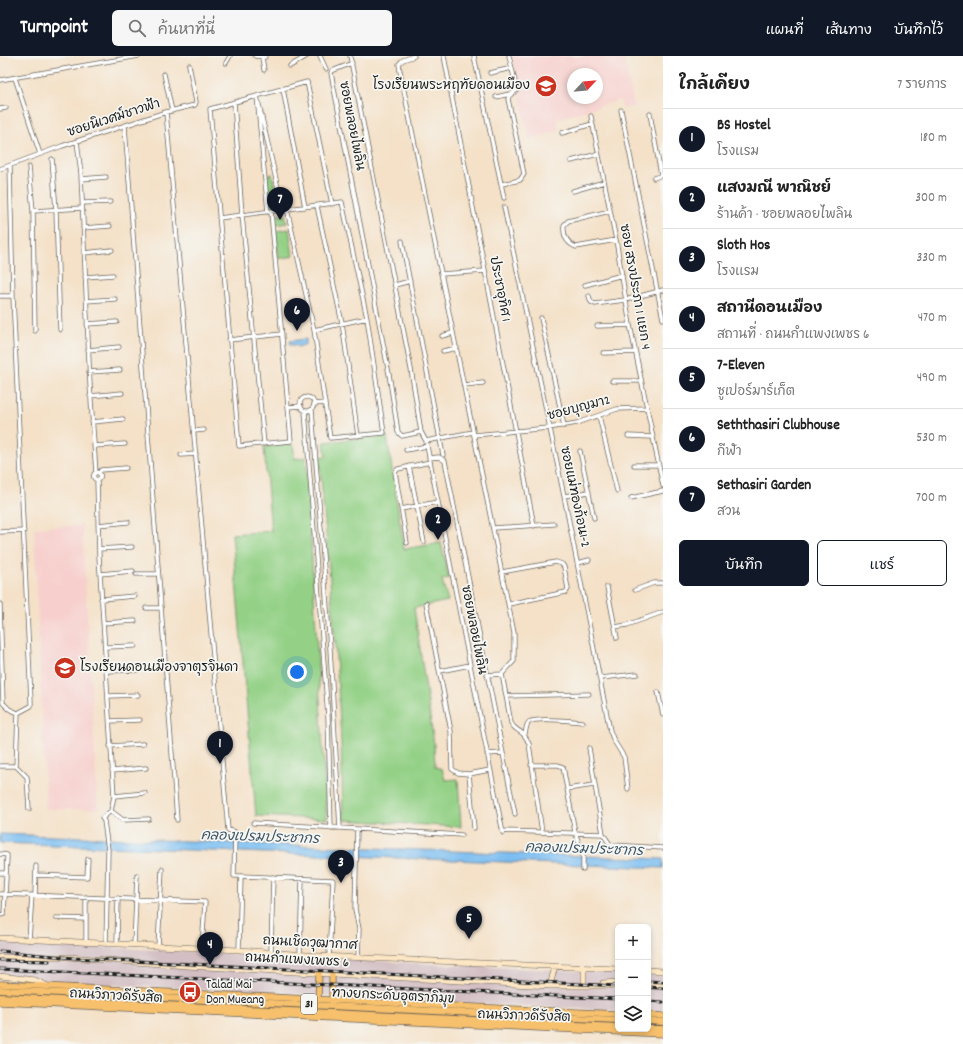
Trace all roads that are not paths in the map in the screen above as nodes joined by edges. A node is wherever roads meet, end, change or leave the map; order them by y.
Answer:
1 (139, 56) edge
2 (230, 56) edge
3 (255, 56) edge
4 (308, 56) edge
5 (320, 56) edge
6 (350, 56) edge
7 (414, 56) edge
8 (444, 56) edge
9 (474, 56) edge
10 (510, 56) edge
11 (263, 57) edge
12 (226, 63) dead end
13 (352, 63) junction
14 (189, 65) dead end
15 (290, 66) dead end
16 (326, 68) dead end
17 (512, 68) junction
18 (264, 70) dead end
19 (490, 73) dead end
20 (164, 74) dead end
21 (15, 78) junction
22 (0, 80) edge
23 (283, 89) junction
24 (511, 94) junction
25 (257, 96) junction
26 (496, 97) dead end
27 (234, 102) junction
28 (6, 108) dead end
29 (0, 109) edge
30 (621, 110) dead end
31 (172, 111) junction
32 (166, 112) junction
33 (650, 114) dead end
34 (591, 116) dead end
35 (592, 124) junction
36 (125, 127) junction
37 (562, 133) dead end
38 (77, 141) junction
39 (40, 154) junction
40 (598, 154) junction
41 (52, 159) dead end
42 (571, 160) dead end
43 (10, 166) junction
44 (29, 167) dead end
45 (0, 169) edge
46 (662, 175) edge
47 (106, 177) dead end
48 (654, 178) dead end
49 (81, 179) junction
50 (604, 182) junction
51 (502, 184) junction
52 (573, 191) dead end
53 (504, 198) dead end
54 (110, 202) dead end
55 (82, 204) junction
56 (332, 204) junction
57 (317, 206) junction
58 (305, 207) junction
59 (504, 207) dead end
60 (82, 208) junction
61 (56, 210) junction
62 (285, 210) junction
63 (32, 211) junction
64 (610, 211) junction
65 (269, 212) junction
66 (242, 215) junction
67 (219, 218) junction
68 (110, 226) dead end
69 (83, 228) junction
70 (616, 240) junction
71 (402, 241) dead end
72 (112, 250) dead end
73 (84, 252) junction
74 (485, 271) junction
75 (441, 274) junction
76 (622, 274) junction
77 (113, 275) dead end
78 (85, 277) junction
79 (410, 282) junction
80 (395, 285) junction
81 (585, 285) dead end
82 (663, 290) edge
83 (657, 291) junction
84 (0, 296) edge
85 (13, 296) junction
86 (589, 296) dead end
87 (115, 299) dead end
88 (625, 300) junction
89 (86, 301) junction
90 (367, 318) junction
91 (541, 318) dead end
92 (663, 319) edge
93 (117, 322) dead end
94 (342, 323) junction
95 (87, 324) junction
96 (630, 325) junction
97 (597, 326) dead end
98 (60, 330) dead end
99 (314, 330) junction
100 (36, 331) dead end
101 (453, 332) junction
102 (282, 334) junction
103 (442, 336) dead end
104 (254, 338) junction
105 (229, 340) junction
106 (119, 347) dead end
107 (457, 348) junction
108 (88, 350) junction
109 (443, 351) dead end
110 (635, 352) junction
111 (603, 353) dead end
112 (120, 370) dead end
113 (89, 372) junction
114 (641, 380) junction
115 (612, 381) dead end
116 (483, 383) dead end
117 (464, 386) junction
118 (122, 393) dead end
119 (90, 396) junction
120 (325, 402) junction
121 (314, 404) junction
122 (300, 406) junction
123 (288, 407) junction
124 (647, 408) junction
125 (312, 410) junction
126 (305, 411) junction
127 (599, 416) junction
128 (122, 419) dead end
129 (92, 422) junction
130 (564, 426) junction
131 (549, 428) junction
132 (204, 430) dead end
133 (194, 431) junction
134 (422, 432) junction
135 (517, 432) junction
136 (473, 433) junction
137 (358, 436) junction
138 (628, 436) dead end
139 (652, 436) junction
140 (439, 438) junction
141 (426, 441) junction
142 (125, 444) dead end
143 (264, 444) junction
144 (94, 446) junction
145 (315, 446) junction
146 (427, 446) junction
147 (308, 447) junction
148 (406, 450) dead end
149 (580, 451) dead end
150 (196, 454) junction
151 (182, 455) dead end
152 (443, 455) dead end
153 (430, 460) junction
154 (634, 465) dead end
155 (658, 465) junction
156 (409, 466) junction
157 (126, 468) dead end
158 (97, 473) junction
159 (663, 486) edge
160 (617, 491) dead end
161 (663, 491) edge
162 (589, 492) junction
163 (564, 496) junction
164 (631, 498) dead end
165 (438, 502) junction
166 (417, 506) junction
167 (401, 509) junction
168 (594, 518) dead end
169 (128, 522) dead end
170 (321, 523) junction
171 (314, 524) junction
172 (554, 524) dead end
173 (98, 525) junction
174 (534, 526) junction
175 (494, 528) junction
176 (24, 531) junction
177 (0, 532) edge
178 (424, 542) dead end
179 (407, 543) dead end
180 (132, 547) dead end
181 (99, 549) junction
182 (589, 560) dead end
183 (578, 562) junction
184 (502, 572) junction
185 (100, 574) junction
186 (158, 574) junction
187 (663, 582) edge
188 (608, 587) dead end
189 (635, 590) dead end
190 (135, 596) dead end
191 (101, 599) junction
192 (426, 603) dead end
193 (0, 604) edge
194 (508, 604) junction
195 (146, 608) dead end
196 (161, 608) junction
197 (663, 612) edge
198 (328, 619) junction
199 (322, 620) junction
200 (135, 621) dead end
201 (103, 623) junction
202 (615, 628) junction
203 (617, 638) dead end
204 (135, 646) dead end
205 (105, 647) junction
206 (470, 665) junction
207 (138, 670) dead end
208 (106, 671) junction
209 (440, 671) junction
210 (502, 674) junction
211 (637, 674) dead end
212 (487, 675) junction
213 (601, 678) junction
214 (658, 692) dead end
215 (138, 694) dead end
216 (589, 694) dead end
217 (108, 696) junction
218 (506, 696) junction
219 (18, 713) junction
220 (663, 715) edge
221 (140, 720) dead end
222 (109, 721) junction
223 (583, 722) dead end
224 (328, 731) junction
225 (335, 731) junction
226 (525, 734) junction
227 (143, 744) dead end
228 (110, 746) junction
229 (589, 748) dead end
230 (502, 753) junction
231 (487, 754) junction
232 (531, 765) junction
233 (0, 766) edge
234 (16, 766) junction
235 (146, 768) dead end
236 (490, 770) junction
237 (112, 771) junction
238 (469, 774) junction
239 (594, 785) junction
240 (567, 789) junction
241 (628, 789) dead end
242 (145, 793) dead end
243 (114, 796) junction
244 (29, 809) dead end
245 (111, 811) junction
246 (515, 814) dead end
247 (149, 819) dead end
248 (177, 820) dead end
249 (253, 823) dead end
250 (331, 828) junction
251 (340, 828) junction
252 (474, 828) dead end
253 (357, 829) junction
254 (542, 832) junction
255 (575, 832) junction
256 (603, 834) junction
257 (462, 835) dead end
258 (663, 848) edge
259 (0, 854) edge
260 (88, 859) dead end
261 (36, 866) dead end
262 (583, 868) dead end
263 (162, 869) dead end
264 (0, 873) edge
265 (6, 874) junction
266 (36, 875) junction
267 (137, 875) dead end
268 (241, 876) junction
269 (273, 877) junction
270 (302, 878) junction
271 (0, 894) edge
272 (5, 894) junction
273 (34, 895) junction
274 (86, 897) junction
275 (107, 898) junction
276 (118, 898) junction
277 (136, 899) junction
278 (160, 900) junction
279 (0, 915) edge
280 (56, 918) dead end
281 (86, 919) junction
282 (0, 938) edge
283 (29, 940) junction
284 (86, 943) junction
285 (106, 944) junction
286 (117, 944) junction
287 (134, 945) junction
288 (158, 947) junction
289 (202, 948) junction
290 (239, 950) junction
291 (271, 953) junction
292 (300, 954) junction
293 (329, 956) junction
294 (0, 957) edge
295 (358, 958) junction
296 (555, 966) junction
297 (584, 968) junction
298 (615, 969) edge
299 (651, 970) edge
300 (663, 971) edge
301 (319, 974) junction
302 (332, 974) junction
303 (0, 976) edge
304 (615, 982) edge
305 (651, 983) edge
306 (663, 983) edge
307 (0, 984) edge
308 (593, 985) junction
309 (48, 986) junction
310 (550, 986) junction
311 (584, 986) junction
312 (615, 986) edge
313 (651, 986) edge
314 (663, 987) edge
315 (0, 990) edge
316 (0, 997) edge
317 (318, 1000) junction
318 (332, 1000) junction
319 (0, 1002) edge
320 (615, 1014) edge
321 (651, 1015) edge
322 (663, 1016) edge
323 (615, 1020) edge
324 (651, 1021) edge
325 (663, 1022) edge
326 (615, 1027) edge
327 (651, 1028) edge
328 (663, 1029) edge
329 (663, 1034) edge

1 - 21 street
2 - 12 street
3 - 11 street
4 - 15 street
5 - 16 street
6 - 13 street
7 - 75 street
8 - 74 street, ประชาอุทิศ 1
9 - 51 street
10 - 17 street
11 - 18 street
13 - 80 street, ซอยพลอยไพลิน
13 - 134 street, ซอยพลอยไพลิน
14 - 31 street, ซอยนิเวศม์ชาวฟ้า
17 - 19 street
17 - 24 street
20 - 31 street
21 - 22 street
21 - 39 street
23 - 25 street
23 - 56 street
23 - 58 street
24 - 26 street
24 - 51 street
25 - 27 street
25 - 62 street
25 - 65 street
27 - 66 street
27 - 67 street
28 - 29 street
30 - 83 street
31 - 32 street, ซอยนิเวศม์ชาวฟ้า
32 - 36 street, ซอยนิเวศม์ชาวฟ้า
32 - 133 street
33 - 46 street
34 - 35 street, ซอย สรงประภา 1 แยก 4
35 - 37 street
35 - 40 street, ซอย สรงประภา 1 แยก 4
36 - 38 street, ซอยนิเวศม์ชาวฟ้า
36 - 186 street
38 - 39 street, ซอยนิเวศม์ชาวฟ้า
38 - 49 street
39 - 43 street, ซอยนิเวศม์ชาวฟ้า
40 - 42 street
40 - 50 street, ซอย สรงประภา 1 แยก 4
41 - 61 street
43 - 45 street, ซอยนิเวศม์ชาวฟ้า
43 - 85 street
44 - 63 street
46 - 48 street
47 - 49 street
49 - 55 street
50 - 52 street
50 - 64 street, ซอย สรงประภา 1 แยก 4
51 - 53 street
54 - 55 street
55 - 60 street
56 - 57 street
56 - 90 street
57 - 58 street
57 - 94 street
58 - 62 street
59 - 131 street, ซอยแม่ทองก้อน1-2
60 - 61 street
60 - 69 street
61 - 63 street
61 - 98 street
62 - 65 street
62 - 99 street
63 - 100 street
64 - 70 street, ซอย สรงประภา 1 แยก 4
64 - 70 street
65 - 66 street
65 - 102 street
66 - 67 street
66 - 104 street
67 - 105 street
68 - 69 street
69 - 73 street
70 - 76 street, ซอย สรงประภา 1 แยก 4
71 - 79 street
72 - 73 street
73 - 78 street
74 - 75 street
74 - 135 street, ประชาอุทิศ 1
75 - 101 street
76 - 81 street
76 - 88 street, ซอย สรงประภา 1 แยก 4
77 - 78 street
78 - 89 street
79 - 80 street
79 - 140 street
80 - 134 street, ซอยพลอยไพลิน
82 - 83 street
83 - 88 street
83 - 92 street
84 - 85 street
85 - 176 street
86 - 88 street
87 - 89 street
88 - 96 street, ซอย สรงประภา 1 แยก 4
89 - 95 street
90 - 94 street
90 - 137 street
91 - 130 street
93 - 95 street
94 - 99 street
94 - 137 street
95 - 108 street
96 - 97 street
96 - 110 street, ซอย สรงประภา 1 แยก 4
99 - 120 street
101 - 103 street
101 - 107 street
102 - 104 street
102 - 123 street
104 - 105 street
104 - 143 street
105 - 143 street
106 - 108 street
107 - 109 street
107 - 117 street
108 - 113 street
110 - 111 street
110 - 114 street, ซอย สรงประภา 1 แยก 4
112 - 113 street
113 - 119 street
114 - 115 street
114 - 124 street, ซอย สรงประภา 1 แยก 4
116 - 117 street
117 - 136 street
118 - 119 street
119 - 129 street
120 - 121 street
120 - 137 street
121 - 122 street
121 - 125 street
122 - 123 street
122 - 126 street
123 - 143 street
124 - 127 street, ซอยบุญมา2
124 - 139 street, ซอย สรงประภา 1 แยก 4
125 - 126 street
125 - 145 street
126 - 147 street
127 - 130 street, ซอยบุญมา2
127 - 160 street
128 - 129 street
129 - 144 street
130 - 131 street, ซอยบุญมา2
131 - 135 street, ซอยบุญมา2
131 - 163 street, ซอยแม่ทองก้อน1-2
132 - 133 street
133 - 150 street
134 - 141 street, ซอยพลอยไพลิน
135 - 136 street, ซอยบุญมา2
135 - 174 street, ประชาอุทิศ 1
136 - 140 street, ซอยบุญมา2
136 - 175 street
138 - 139 street
139 - 155 street, ซอย สรงประภา 1 แยก 4
140 - 141 street, ซอยบุญมา2
140 - 152 street
141 - 146 street, ซอยพลอยไพลิน
142 - 144 street
144 - 158 street
145 - 147 street
145 - 170 street
146 - 148 street
146 - 153 street, ซอยพลอยไพลิน
147 - 171 street
149 - 162 street
150 - 151 street
150 - 268 street
153 - 156 street
153 - 165 street, ซอยพลอยไพลิน
153 - 212 street
154 - 155 street
155 - 159 street, ซอย สรงประภา 1 แยก 4
156 - 166 street
156 - 167 street
157 - 158 street
158 - 173 street
161 - 164 street
162 - 163 street
162 - 168 street
163 - 183 street, ซอยแม่ทองก้อน1-2
165 - 166 street
165 - 206 street, ซอยพลอยไพลิน
166 - 167 street
166 - 178 street
167 - 179 street
169 - 173 street
170 - 171 street
170 - 198 street
171 - 199 street
172 - 174 street
173 - 181 street
174 - 175 street
175 - 184 street
176 - 177 street
176 - 219 street
180 - 181 street
181 - 185 street
182 - 183 street
183 - 213 street, ซอยแม่ทองก้อน1-2
184 - 194 street
184 - 194 street
185 - 186 street
185 - 191 street
186 - 196 street
187 - 189 street
188 - 202 street
190 - 191 street
191 - 201 street
192 - 209 street
193 - 219 street
194 - 210 street
195 - 196 street
196 - 248 street
197 - 202 street
198 - 199 street
198 - 225 street
199 - 224 street
200 - 201 street
201 - 205 street
202 - 203 street
204 - 205 street
205 - 208 street
206 - 209 street
206 - 231 street, ซอยพลอยไพลิน
207 - 208 street
208 - 217 street
209 - 238 street
210 - 212 street
210 - 218 street
211 - 213 street
212 - 230 street
213 - 241 street, ซอยแม่ทองก้อน1-2
214 - 220 street
215 - 217 street
216 - 218 street
217 - 222 street
218 - 226 street
219 - 234 street
221 - 222 street
222 - 228 street
223 - 226 street
224 - 225 street
224 - 250 street
225 - 251 street
226 - 232 street
227 - 228 street
228 - 237 street
229 - 239 street
230 - 231 street
230 - 246 street
231 - 236 street, ซอยพลอยไพลิน
232 - 240 street
232 - 254 street
233 - 234 street
234 - 244 street
235 - 237 street
236 - 238 street
236 - 254 street, ซอยพลอยไพลิน
237 - 243 street
238 - 252 street
239 - 240 street
239 - 256 street
240 - 255 street
242 - 243 street
243 - 245 street
245 - 247 street
245 - 275 street
249 - 250 street
250 - 251 street
251 - 253 street
253 - 257 street
253 - 295 street
254 - 255 street
255 - 256 street
255 - 262 street
256 - 258 street
259 - 265 street
260 - 266 street
261 - 266 street
263 - 278 street
264 - 265 street
265 - 272 street
266 - 273 street
267 - 277 street
268 - 269 street
268 - 290 street
269 - 270 street
269 - 291 street
270 - 292 street
270 - 293 street
271 - 272 street
272 - 273 street
272 - 279 street
273 - 274 street
273 - 283 street
274 - 275 street
274 - 281 street
275 - 276 street
275 - 285 street
276 - 277 street
276 - 286 street
277 - 278 street
277 - 287 street
278 - 288 street
278 - 289 street
280 - 281 street
281 - 284 street
282 - 283 main road, ถนนเชิดวุฒากาศ
283 - 284 main road, ถนนเชิดวุฒากาศ
284 - 285 main road, ถนนเชิดวุฒากาศ
285 - 286 main road, ถนนเชิดวุฒากาศ
286 - 287 main road, ถนนเชิดวุฒากาศ
287 - 288 main road, ถนนเชิดวุฒากาศ
288 - 289 main road, ถนนเชิดวุฒากาศ
289 - 290 main road, ถนนเชิดวุฒากาศ
290 - 291 main road, ถนนเชิดวุฒากาศ
291 - 292 main road, ถนนเชิดวุฒากาศ
292 - 293 main road, ถนนเชิดวุฒากาศ
293 - 295 main road, ถนนเชิดวุฒากาศ
294 - 301 main road, ถนนกำแพงเพชร 6
295 - 296 main road, ถนนเชิดวุฒากาศ
296 - 297 main road, ถนนเชิดวุฒากาศ
296 - 310 main road
297 - 298 main road, ถนนเชิดวุฒากาศ
297 - 311 main road
299 - 300 main road
301 - 302 main road, ถนนกำแพงเพชร 6
301 - 317 highway
302 - 310 main road, ถนนกำแพงเพชร 6
302 - 318 highway
303 - 309 main road
304 - 308 main road, ถนนกำแพงเพชร 6
305 - 306 main road
307 - 309 highway, ถนนวิภาวดีรังสิต / 31
308 - 311 main road, ถนนกำแพงเพชร 6
308 - 312 main road, ถนนกำแพงเพชร 6
309 - 317 highway, ถนนวิภาวดีรังสิต / 31
310 - 311 main road, ถนนกำแพงเพชร 6
313 - 314 main road
315 - 323 highway, ทางยกระดับอุตราภิมุข / 31
316 - 326 highway, ทางยกระดับอุตราภิมุข / 31
317 - 318 highway, ถนนวิภาวดีรังสิต / 31
318 - 320 highway, ถนนวิภาวดีรังสิต / 31
319 - 329 highway, ถนนวิภาวดีรังสิต / 31
321 - 322 highway
324 - 325 highway
327 - 328 highway

